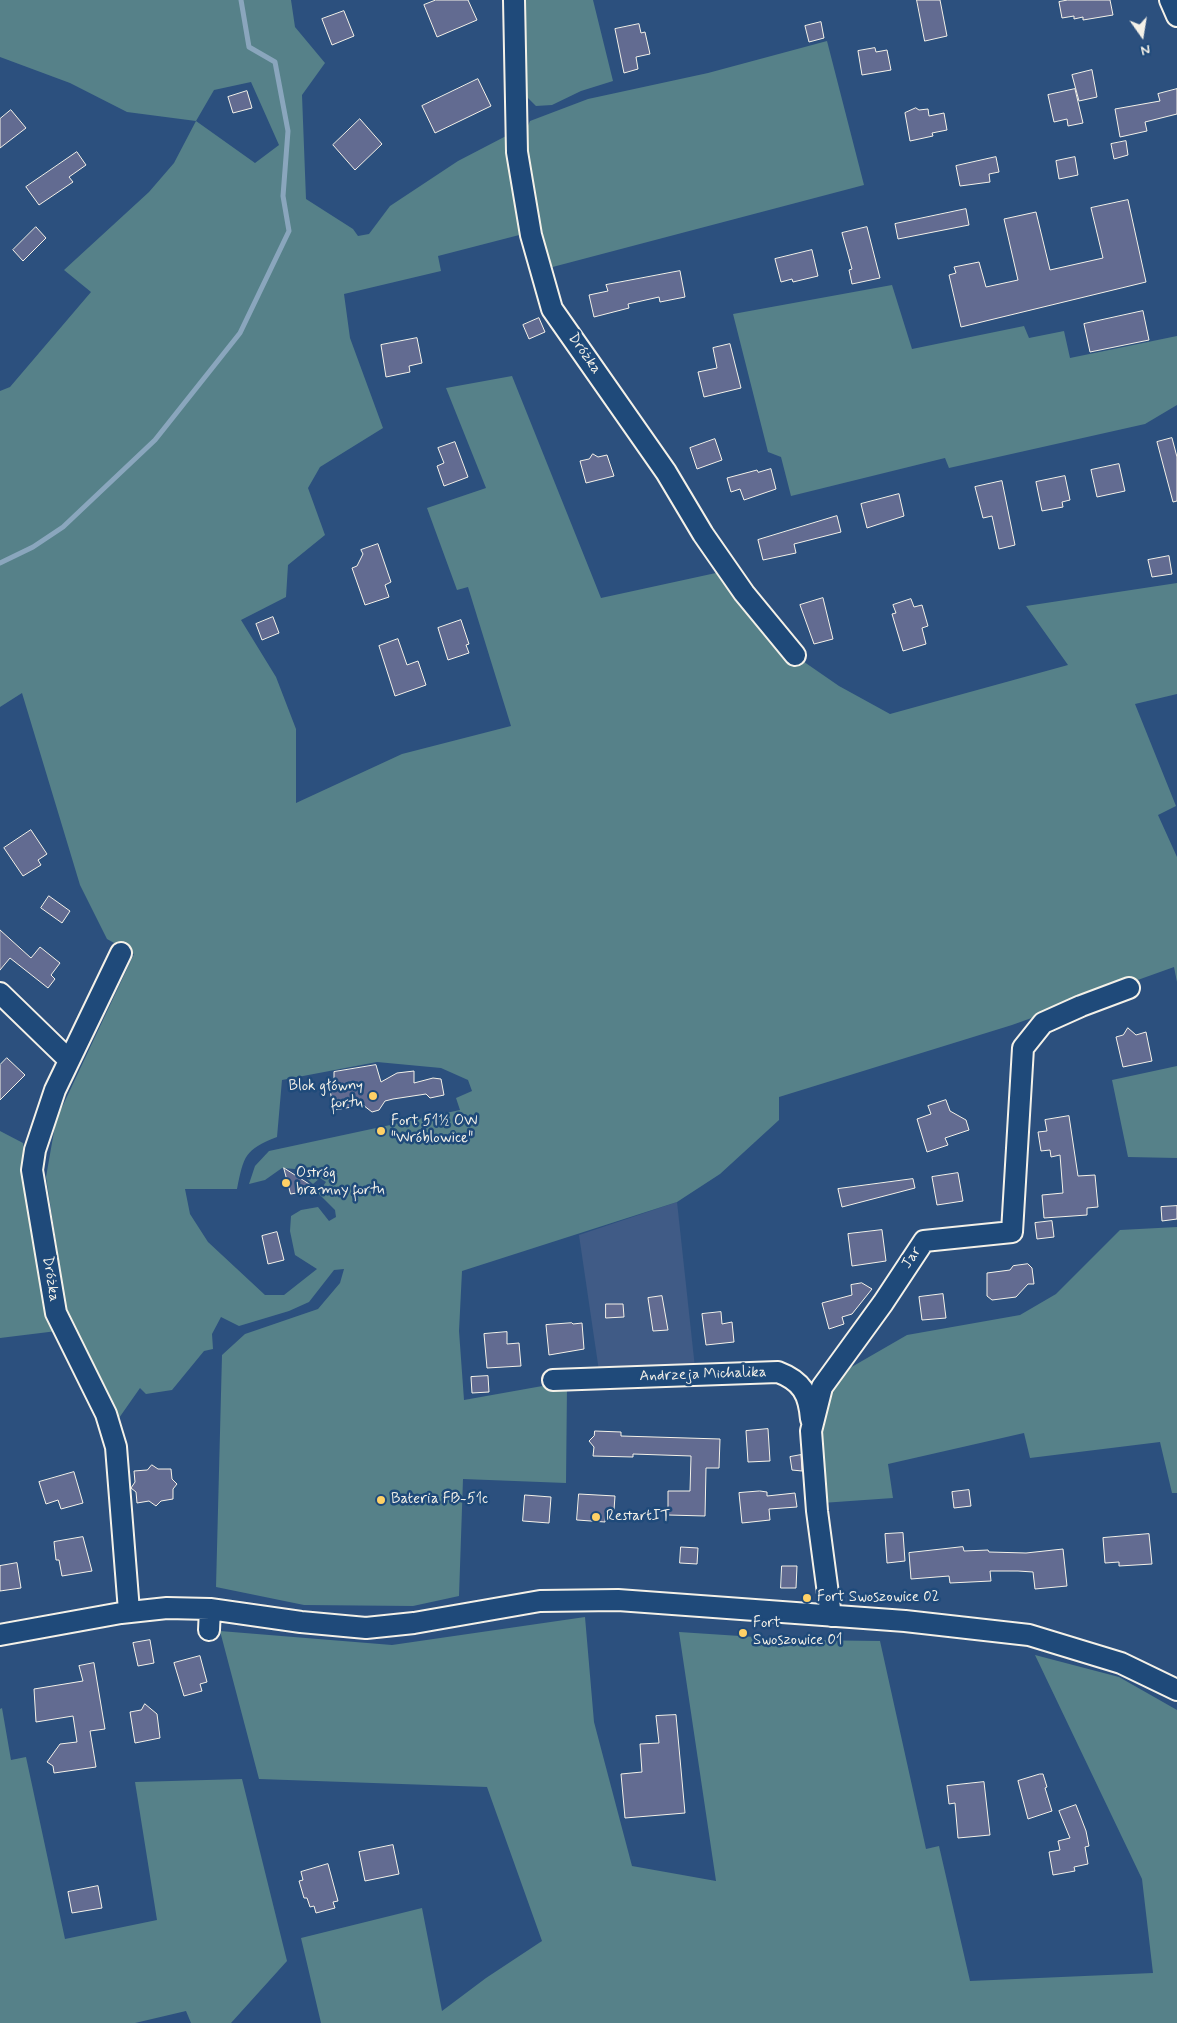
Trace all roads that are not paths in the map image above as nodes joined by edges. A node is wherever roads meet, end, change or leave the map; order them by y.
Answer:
1 (514, 0) edge
2 (1170, 0) edge
3 (1177, 16) edge
4 (795, 655) dead end
5 (120, 952) dead end
6 (1129, 988) dead end
7 (0, 993) edge
8 (69, 1060) junction
9 (553, 1380) dead end
10 (811, 1432) junction
11 (210, 1609) junction
12 (129, 1611) junction
13 (831, 1616) junction
14 (209, 1630) dead end
15 (0, 1635) edge
16 (1177, 1690) edge

1 - 4 street, Dróżka
2 - 3 street
5 - 8 street, Dróżka
6 - 10 street, Jar
7 - 8 street
8 - 12 street, Dróżka
9 - 10 street, Andrzeja Michalika
10 - 13 street, Jar
11 - 12 street
11 - 13 street
11 - 14 street
12 - 15 street
13 - 16 street

